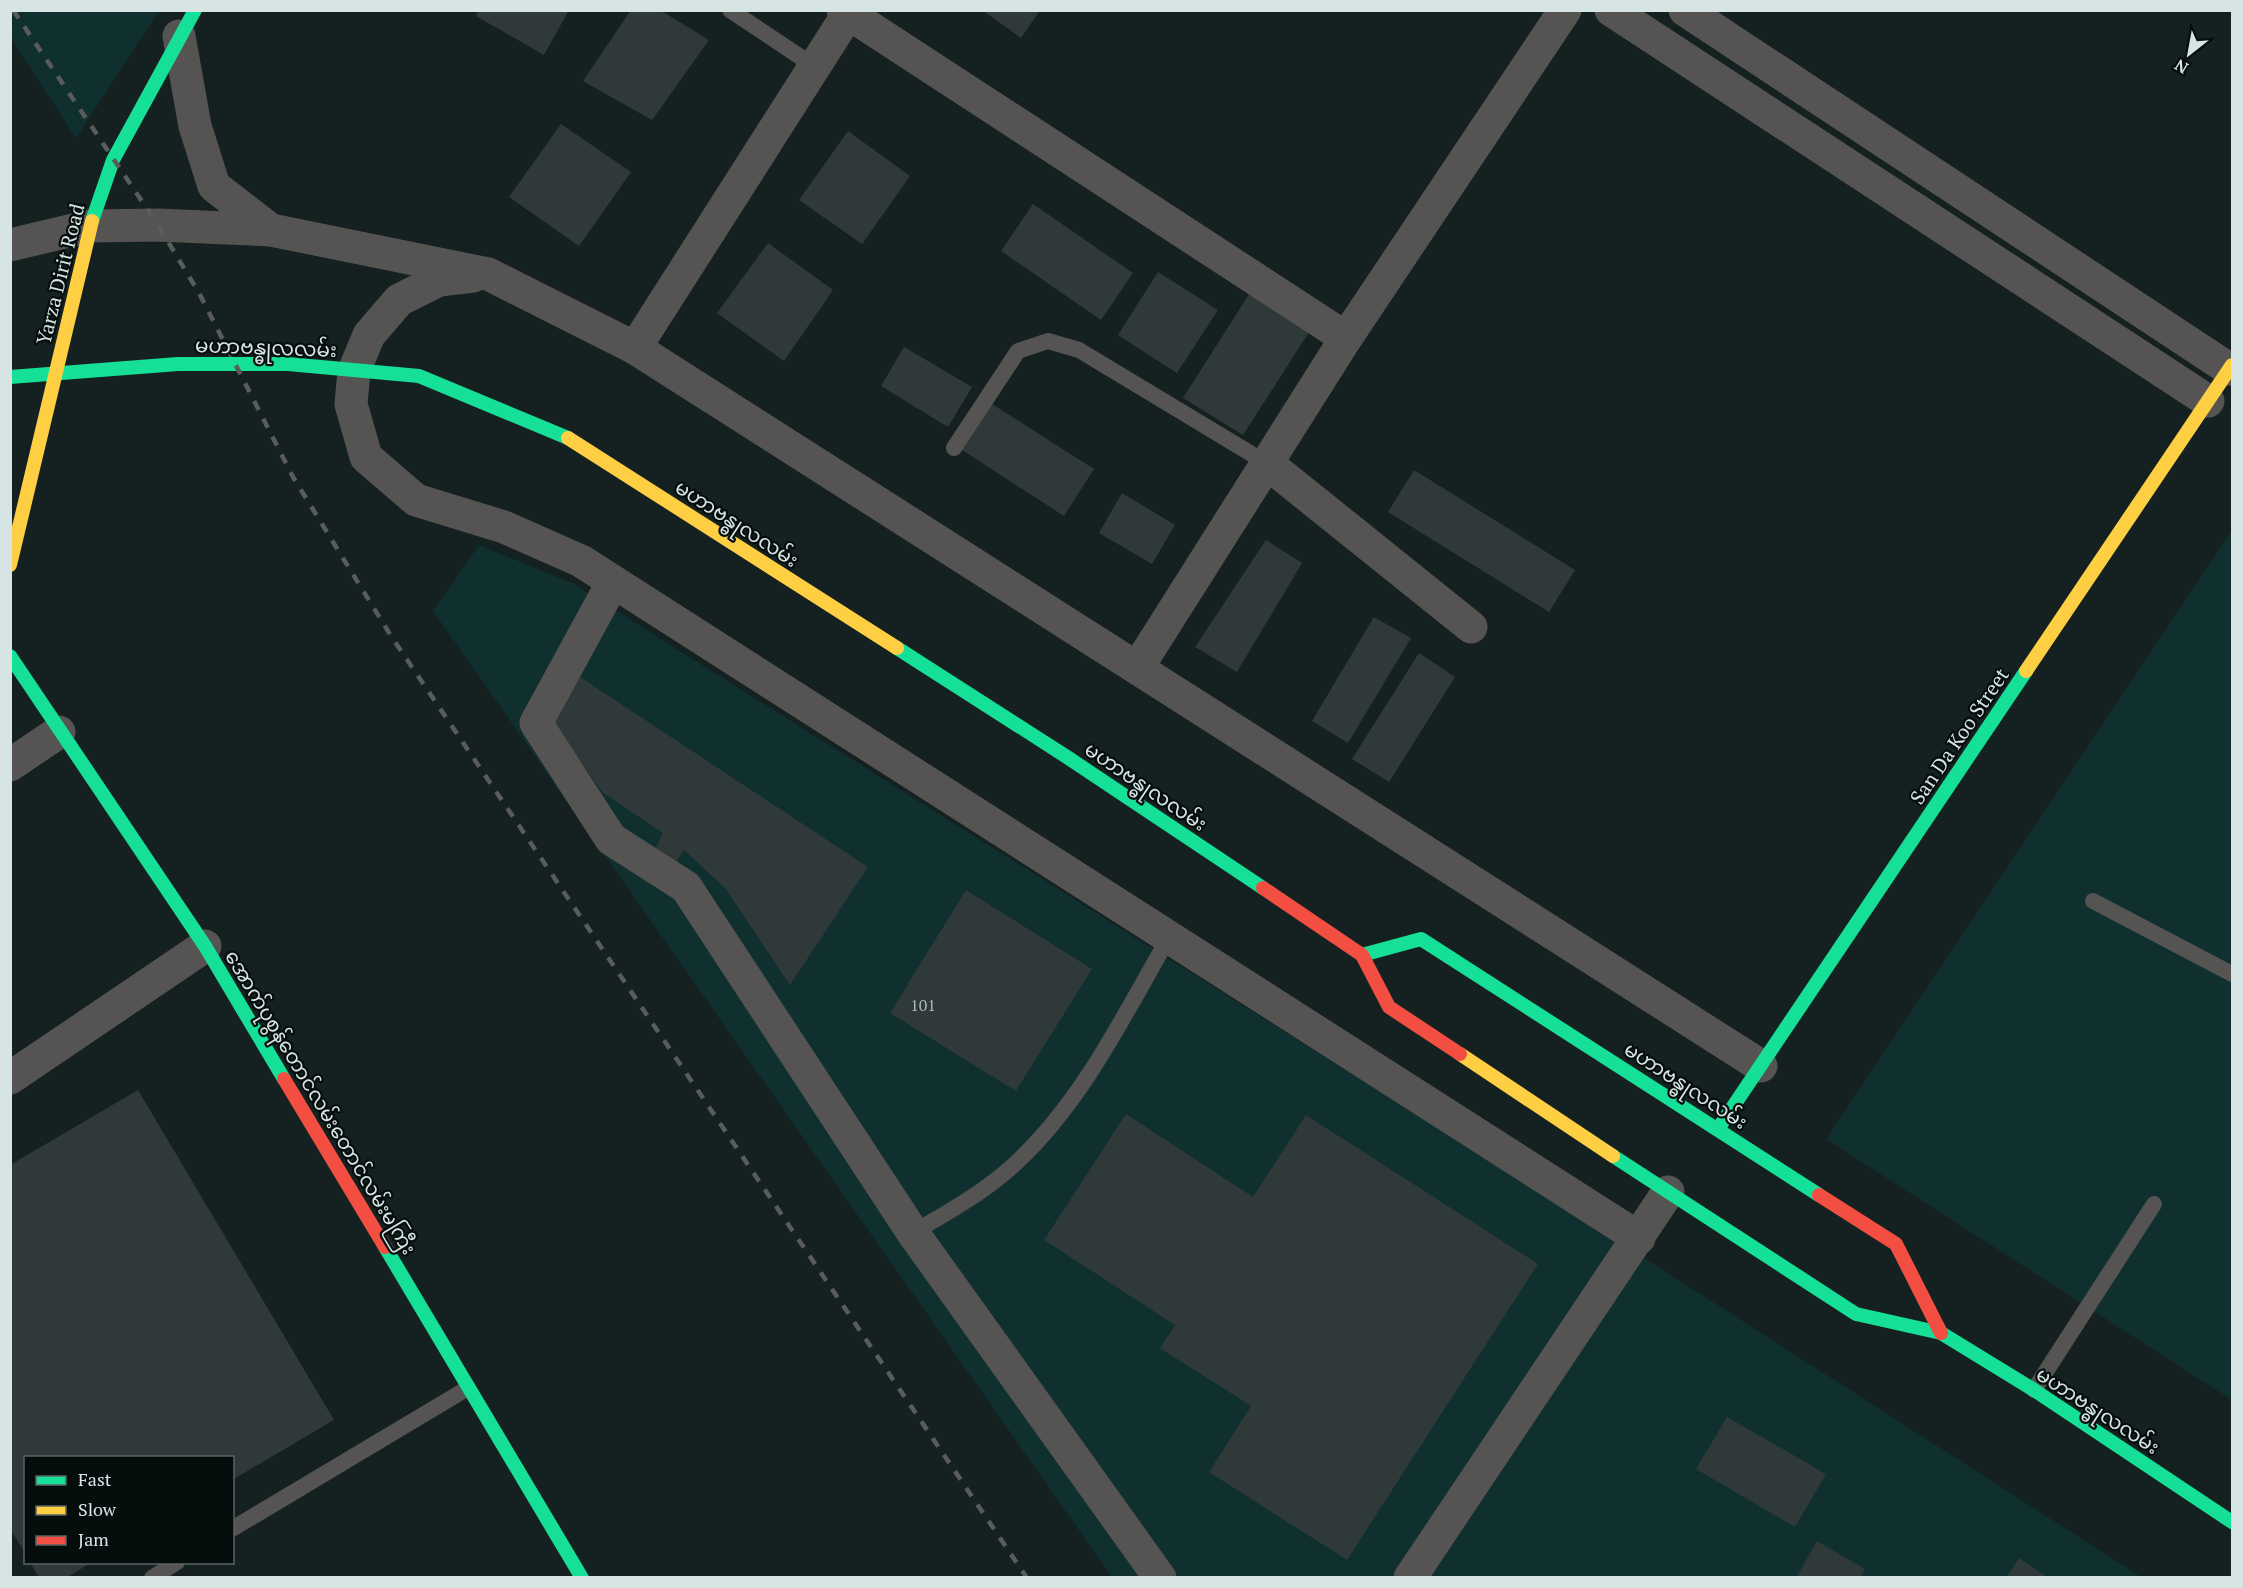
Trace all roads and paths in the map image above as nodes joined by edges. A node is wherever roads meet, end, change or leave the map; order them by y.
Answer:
1 (730, 10) edge
2 (1566, 10) edge
3 (1611, 10) edge
4 (1685, 10) edge
5 (845, 12) edge
6 (187, 23) edge
7 (814, 66) junction
8 (1906, 156) junction
9 (1885, 190) junction
10 (90, 226) junction
11 (271, 230) junction
12 (10, 245) edge
13 (488, 274) junction
14 (1346, 338) junction
15 (635, 348) junction
16 (2231, 367) edge
17 (10, 377) edge
18 (2208, 401) junction
19 (954, 448) dead end
20 (1268, 464) junction
21 (10, 565) edge
22 (613, 582) junction
23 (1472, 627) dead end
24 (10, 656) edge
25 (1138, 667) junction
26 (59, 732) junction
27 (10, 765) edge
28 (2092, 901) dead end
29 (1168, 939) junction
30 (206, 946) junction
31 (1362, 955) junction
32 (2232, 974) edge
33 (1761, 1066) junction
34 (10, 1078) edge
35 (1718, 1129) junction
36 (1668, 1192) junction
37 (2154, 1204) dead end
38 (912, 1233) junction
39 (1639, 1238) junction
40 (1941, 1333) junction
41 (468, 1388) junction
42 (2034, 1390) junction
43 (2232, 1522) edge
44 (234, 1528) edge
45 (175, 1564) edge
46 (152, 1578) edge
47 (582, 1578) edge
48 (1160, 1578) edge
49 (1410, 1578) edge

1 - 7 lane
2 - 14 street
3 - 9 street
4 - 8 street
5 - 7 street
5 - 14 street
6 - 10 main road, Yarza Dirit Road
6 - 11 street
7 - 15 street
8 - 9 street
8 - 16 street
9 - 18 street
10 - 11 street
10 - 12 street
10 - 21 main road, Yarza Dirit Road
11 - 13 street
13 - 15 street
13 - 22 street
14 - 20 street
15 - 25 street
16 - 18 main road, San Da Koo Street
17 - 31 main road, မဟာဗန္ဓုလလမ်း
18 - 33 main road, San Da Koo Street
19 - 20 lane
20 - 23 street
20 - 25 street
22 - 29 street
22 - 38 street
24 - 26 main road, အောက်ပုစွန်တောင်လမ်းတောင်လမ်းမကြီး
25 - 33 street
26 - 27 street
26 - 30 main road, အောက်ပုစွန်တောင်လမ်းတောင်လမ်းမကြီး
28 - 32 lane
29 - 38 lane
29 - 39 street
30 - 34 street
30 - 41 main road, အောက်ပုစွန်တောင်လမ်းတောင်လမ်းမကြီး
31 - 35 main road, မဟာဗန္ဓုလလမ်း
31 - 36 main road, မဟာဗန္ဓုလလမ်း
33 - 35 main road, San Da Koo Street
35 - 40 main road, မဟာဗန္ဓုလလမ်း
36 - 39 street
36 - 40 main road, မဟာဗန္ဓုလလမ်း
37 - 42 lane
38 - 48 street
39 - 49 street
40 - 42 main road, မဟာဗန္ဓုလလမ်း
41 - 44 lane
41 - 47 main road, အောက်ပုစွန်တောင်လမ်းတောင်လမ်းမကြီး
42 - 43 main road, မဟာဗန္ဓုလလမ်း
45 - 46 lane

